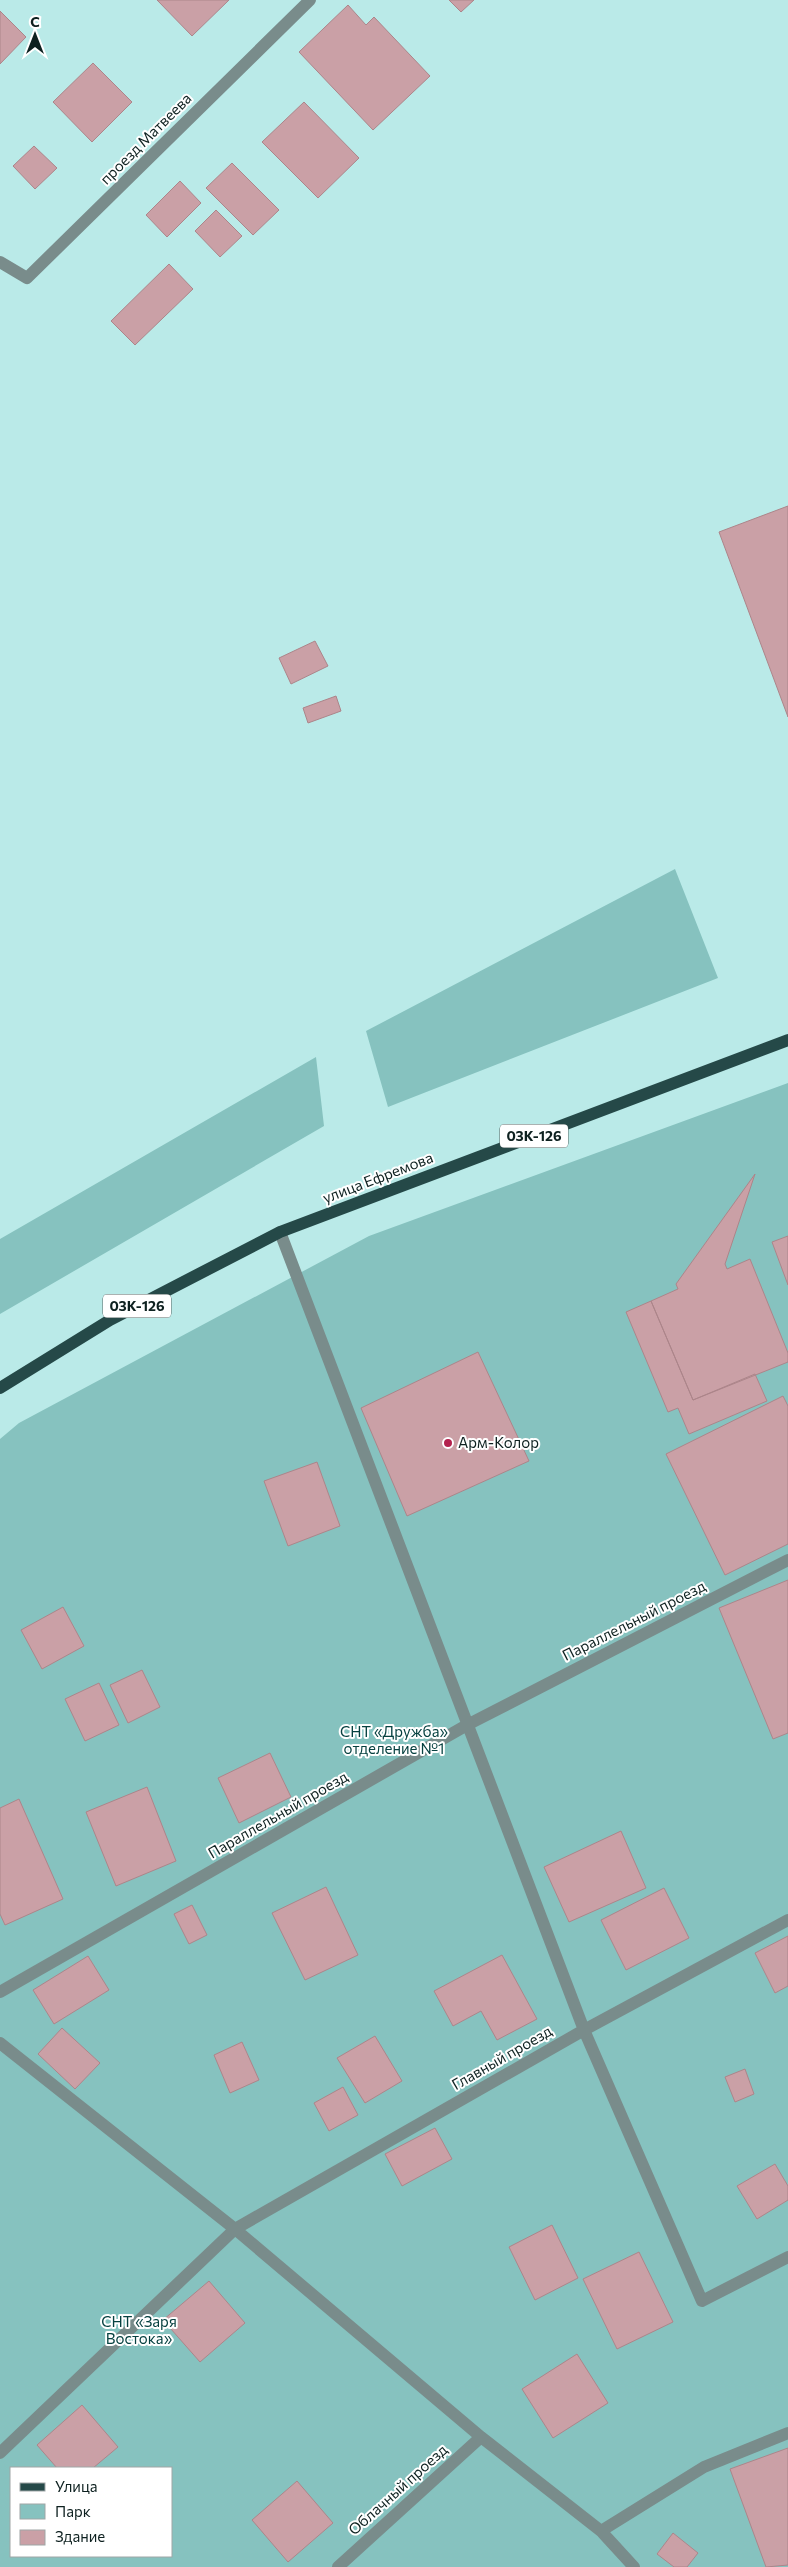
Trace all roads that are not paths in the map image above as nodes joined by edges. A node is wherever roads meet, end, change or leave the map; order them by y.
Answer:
1 (310, 0) edge
2 (0, 262) edge
3 (788, 1040) edge
4 (280, 1232) junction
5 (0, 1388) edge
6 (788, 1560) edge
7 (467, 1725) junction
8 (788, 1920) edge
9 (0, 1992) edge
10 (584, 2030) junction
11 (0, 2043) edge
12 (235, 2229) junction
13 (788, 2257) edge
14 (788, 2433) edge
15 (480, 2437) junction
16 (0, 2453) edge
17 (601, 2531) junction
18 (338, 2567) edge
19 (634, 2567) edge

1 - 2 street, проезд Матвеева
3 - 4 main road, улица Ефремова / 03К-126
4 - 5 main road, улица Ефремова / 03К-126
4 - 7 street
6 - 7 street, Параллельный проезд
7 - 9 street, Параллельный проезд
7 - 10 street
8 - 10 street, Главный проезд
10 - 12 street, Главный проезд
10 - 13 street
11 - 12 street
12 - 15 street
12 - 16 street, Главный проезд
14 - 17 street
15 - 17 street
15 - 18 street, Облачный проезд
17 - 19 street

